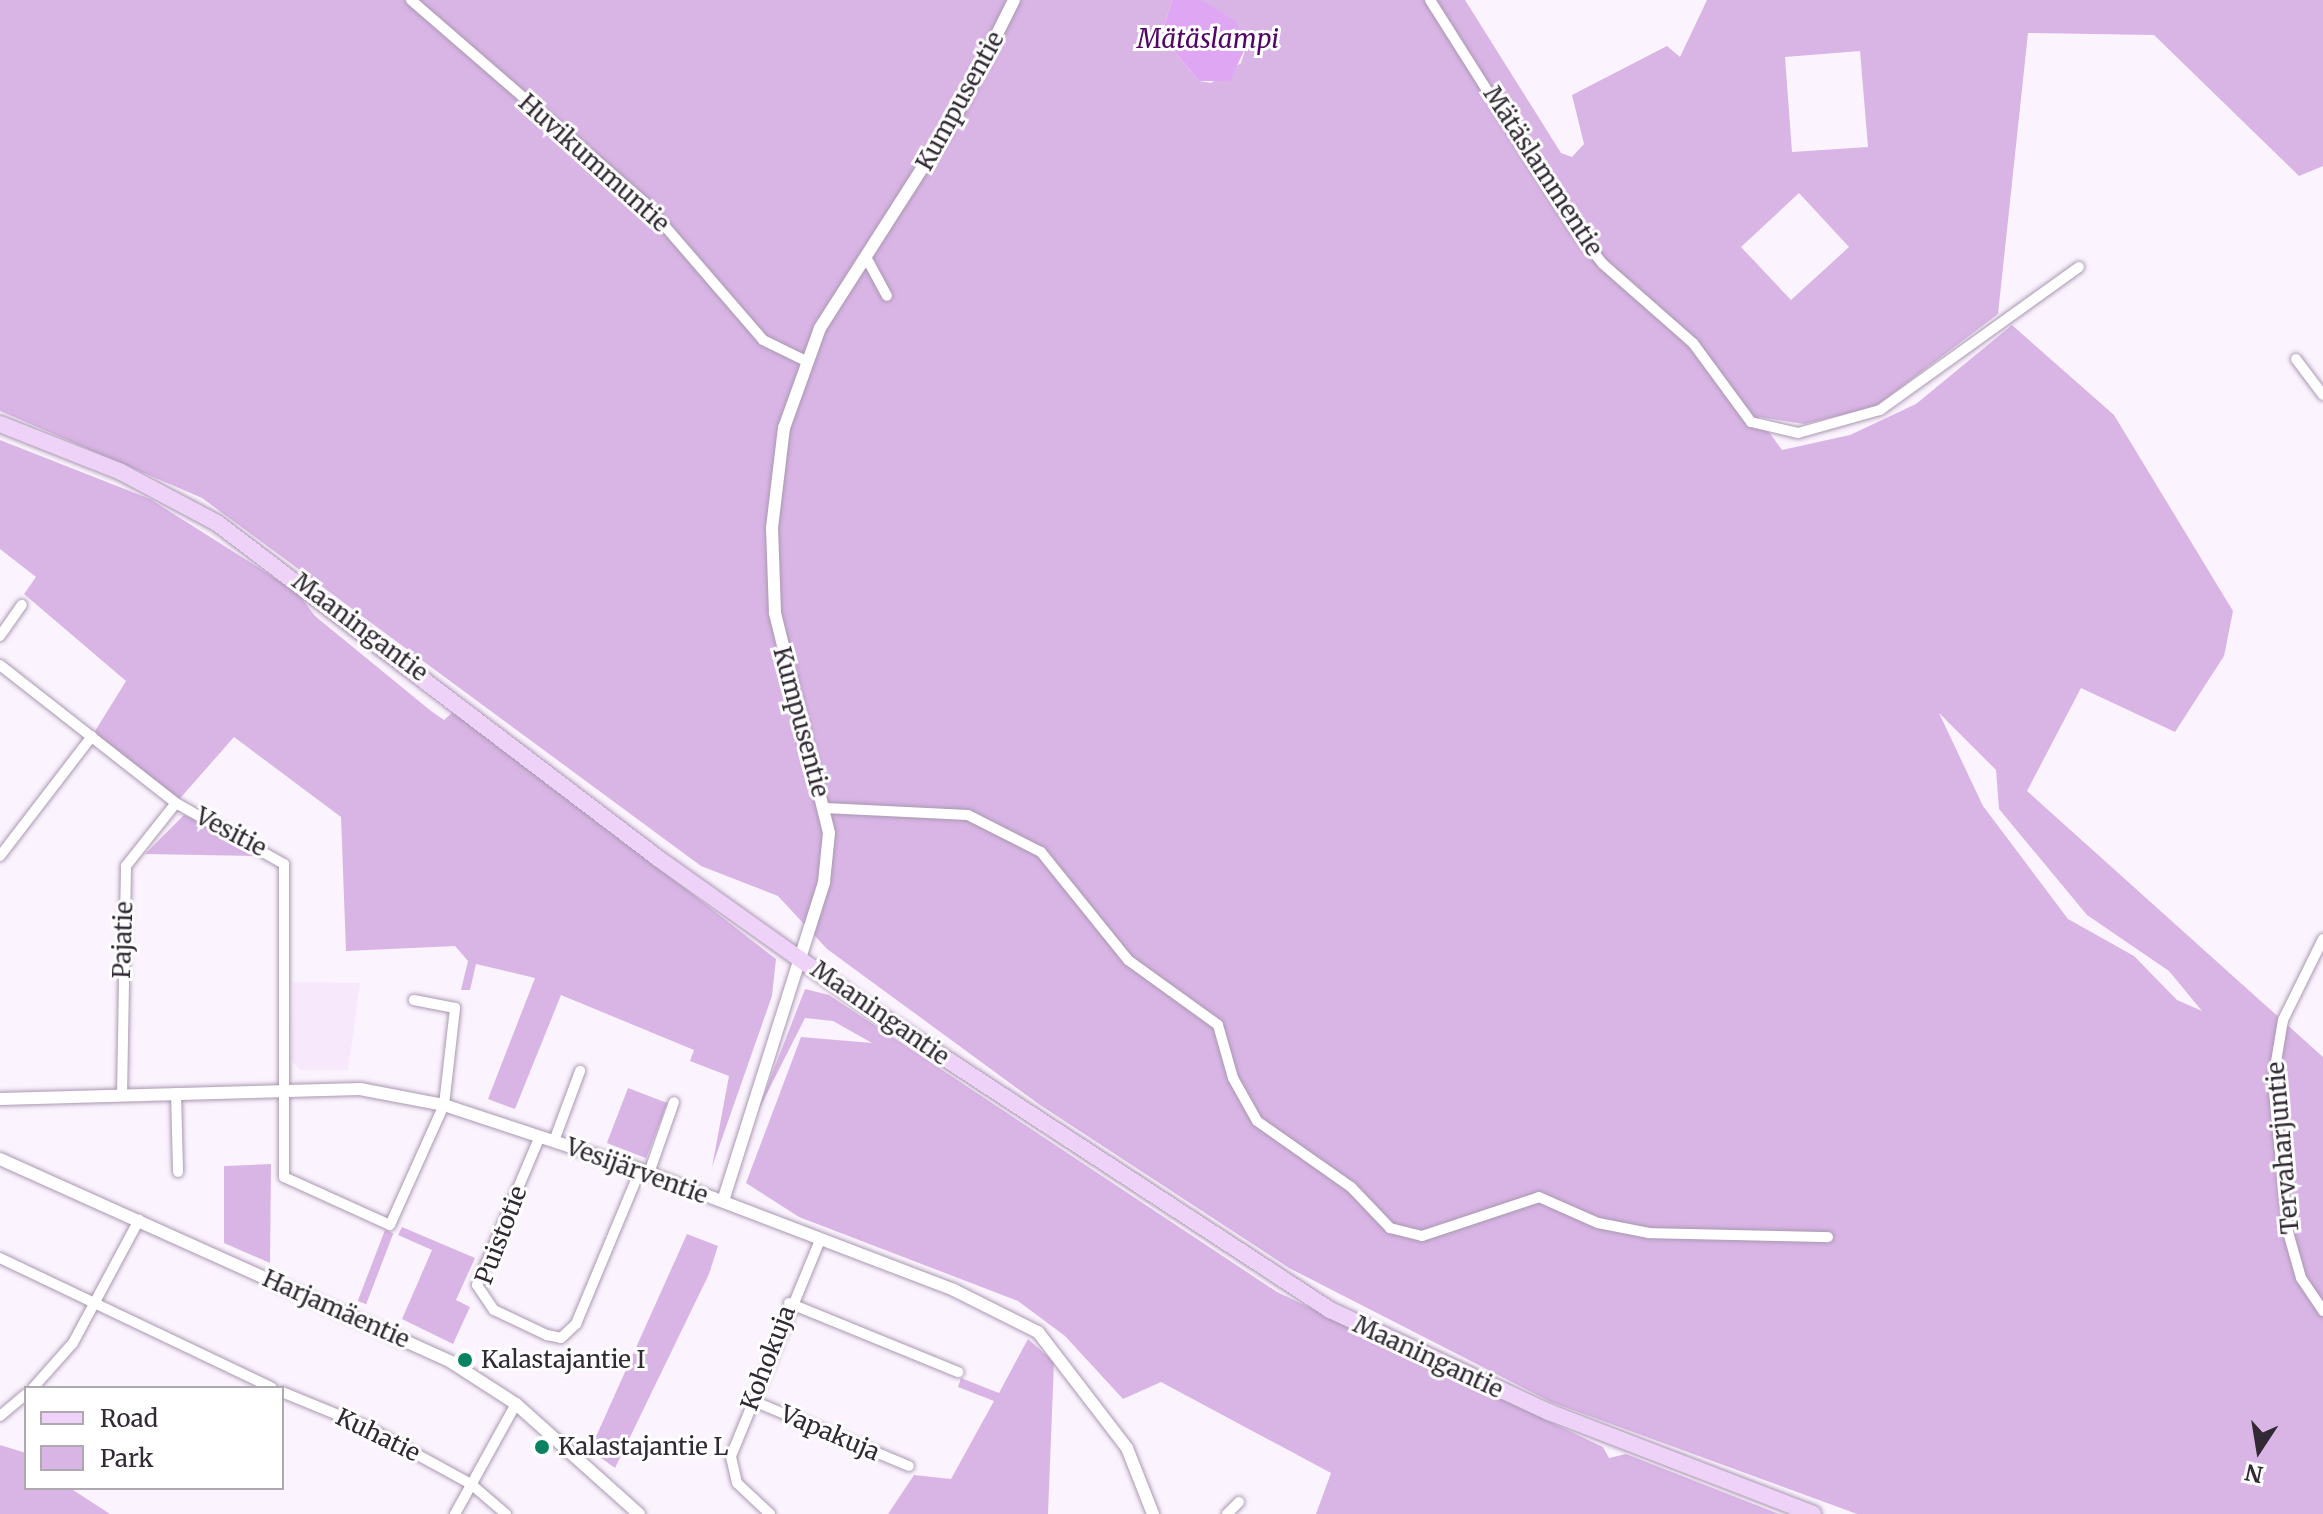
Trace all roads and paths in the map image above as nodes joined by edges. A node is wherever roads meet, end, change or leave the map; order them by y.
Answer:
1 (411, 0) edge
2 (1014, 0) edge
3 (1430, 0) edge
4 (866, 257) junction
5 (2079, 267) dead end
6 (887, 296) dead end
7 (2296, 359) dead end
8 (804, 360) junction
9 (2323, 395) edge
10 (0, 424) edge
11 (22, 605) dead end
12 (0, 636) edge
13 (0, 665) edge
14 (92, 736) junction
15 (176, 803) junction
16 (825, 808) junction
17 (0, 856) edge
18 (2323, 939) edge
19 (801, 958) junction
20 (414, 1000) dead end
21 (580, 1071) dead end
22 (283, 1087) junction
23 (176, 1093) junction
24 (122, 1096) junction
25 (0, 1099) edge
26 (674, 1102) dead end
27 (444, 1105) junction
28 (540, 1136) junction
29 (554, 1141) junction
30 (0, 1159) edge
31 (178, 1172) dead end
32 (644, 1172) junction
33 (723, 1201) junction
34 (139, 1220) junction
35 (1828, 1237) dead end
36 (820, 1240) junction
37 (0, 1258) edge
38 (789, 1303) junction
39 (96, 1305) junction
40 (2323, 1311) edge
41 (958, 1372) dead end
42 (249, 1384) edge
43 (35, 1386) edge
44 (284, 1393) edge
45 (24, 1396) edge
46 (751, 1400) junction
47 (516, 1404) junction
48 (0, 1416) edge
49 (909, 1466) dead end
50 (471, 1484) junction
51 (1239, 1502) dead end
52 (455, 1514) edge
53 (506, 1514) edge
54 (639, 1514) edge
55 (770, 1514) edge
56 (1153, 1514) edge
57 (1227, 1514) edge
58 (1813, 1514) edge

1 - 8 street, Huvikummuntie
2 - 4 street, Kumpusentie
3 - 5 street, Mätäslammentie
4 - 6 street
4 - 8 street, Kumpusentie
7 - 9 street
8 - 16 street, Kumpusentie
10 - 19 main road, Maaningantie
11 - 12 street
13 - 14 street, Vesitie
14 - 15 street, Vesitie
14 - 17 street
15 - 22 street, Vesitie
15 - 24 street, Pajatie
16 - 19 street, Kumpusentie
16 - 35 street
18 - 40 street, Tervaharjuntie
19 - 33 street, Kumpusentie
19 - 58 main road, Maaningantie
20 - 27 street
21 - 29 street
22 - 23 street, Vesijärventie
22 - 27 street, Vesijärventie
22 - 27 street
23 - 24 street, Vesijärventie
23 - 31 street
24 - 25 street, Vesijärventie
26 - 32 street
27 - 28 street, Vesijärventie
28 - 29 street, Vesijärventie
28 - 32 street, Puistotie
29 - 32 street, Vesijärventie
30 - 34 street, Harjamäentie
32 - 33 street, Vesijärventie
33 - 36 street, Vesijärventie
34 - 39 street
34 - 47 street, Harjamäentie
36 - 38 street, Kohokuja
36 - 56 street, Vesijärventie
37 - 39 street
38 - 41 street
38 - 46 street, Kohokuja
39 - 42 street
39 - 43 street
44 - 50 street, Kuhatie
45 - 48 street
46 - 49 street, Vapakuja
46 - 55 street, Kohokuja
47 - 50 street
47 - 54 street, Harjamäentie
50 - 52 street
50 - 53 street, Kuhatie
51 - 57 street

